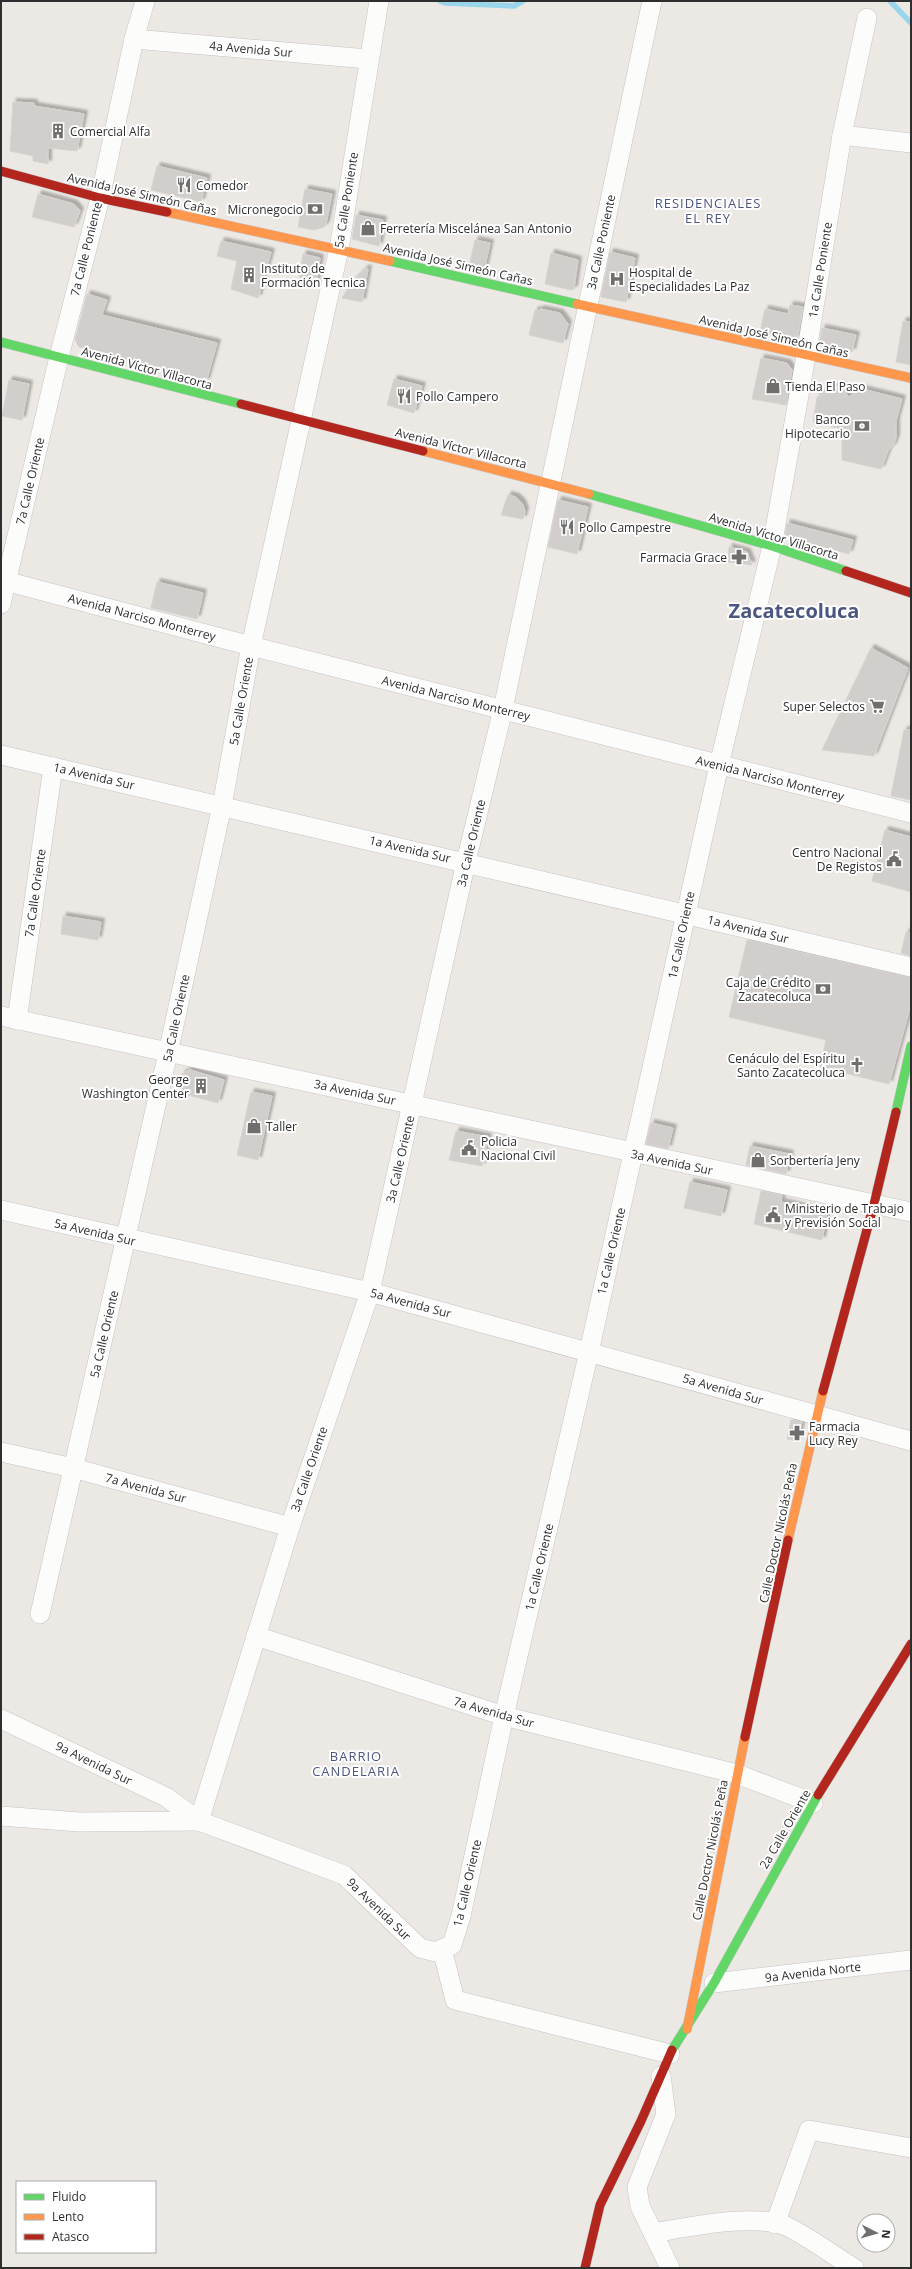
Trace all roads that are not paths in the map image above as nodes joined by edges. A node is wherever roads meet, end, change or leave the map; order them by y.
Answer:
1 (145, 1) edge
2 (379, 1) edge
3 (652, 1) edge
4 (867, 18) dead end
5 (134, 39) junction
6 (368, 59) junction
7 (842, 135) junction
8 (911, 143) edge
9 (1, 171) edge
10 (100, 198) junction
11 (339, 249) junction
12 (587, 305) junction
13 (1, 342) edge
14 (806, 356) junction
15 (59, 357) junction
16 (911, 378) edge
17 (299, 420) junction
18 (549, 483) junction
19 (772, 546) junction
20 (4, 581) edge
21 (911, 593) edge
22 (1, 604) edge
23 (251, 646) junction
24 (503, 709) junction
25 (1, 755) edge
26 (719, 765) junction
27 (53, 767) junction
28 (222, 806) junction
29 (911, 813) edge
30 (466, 862) junction
31 (686, 913) junction
32 (911, 967) edge
33 (9, 1018) edge
34 (911, 1046) edge
35 (168, 1053) junction
36 (412, 1104) junction
37 (633, 1154) junction
38 (874, 1204) junction
39 (1, 1210) edge
40 (911, 1212) edge
41 (126, 1239) junction
42 (370, 1292) junction
43 (589, 1352) junction
44 (816, 1415) junction
45 (911, 1441) edge
46 (1, 1452) edge
47 (73, 1468) junction
48 (290, 1527) junction
49 (40, 1614) dead end
50 (256, 1636) junction
51 (911, 1644) edge
52 (504, 1716) junction
53 (1, 1720) edge
54 (736, 1774) junction
55 (813, 1803) junction
56 (1, 1816) edge
57 (199, 1821) junction
58 (442, 1949) junction
59 (911, 1960) edge
60 (714, 1983) junction
61 (687, 2029) junction
62 (670, 2054) junction
63 (661, 2076) junction
64 (911, 2148) edge
65 (776, 2224) junction
66 (653, 2233) junction
67 (586, 2268) edge
68 (670, 2268) edge
69 (854, 2268) edge

1 - 5 street, 7a Calle Poniente
2 - 6 street, 5a Calle Poniente
3 - 12 street, 3a Calle Poniente
4 - 7 street, 1a Calle Poniente
5 - 6 street, 4a Avenida Sur
5 - 10 street, 7a Calle Poniente
6 - 11 street, 5a Calle Poniente
7 - 8 street
7 - 14 street, 1a Calle Poniente
9 - 10 main road, Avenida José Simeón Cañas
10 - 11 main road, Avenida José Simeón Cañas
10 - 15 street, 7a Calle Poniente
11 - 12 main road, Avenida José Simeón Cañas
11 - 17 street, 5a Calle Poniente
12 - 14 main road, Avenida José Simeón Cañas
12 - 18 street, 3a Calle Poniente
13 - 15 main road, Avenida Víctor Villacorta
14 - 16 main road, Avenida José Simeón Cañas
14 - 19 street, 1a Calle Poniente
15 - 17 main road, Avenida Víctor Villacorta
15 - 20 street, 7a Calle Oriente
17 - 18 main road, Avenida Víctor Villacorta
17 - 23 street, 5a Calle Oriente
18 - 19 main road, Avenida Víctor Villacorta
18 - 24 street, 3a Calle Oriente
19 - 21 main road, Avenida Víctor Villacorta
19 - 26 street, 1a Calle Oriente
20 - 22 street, 7a Calle Oriente
20 - 23 street, Avenida Narciso Monterrey
23 - 24 street, Avenida Narciso Monterrey
23 - 28 street, 5a Calle Oriente
24 - 26 street, Avenida Narciso Monterrey
24 - 30 street, 3a Calle Oriente
25 - 27 street, 1a Avenida Sur
26 - 29 street, Avenida Narciso Monterrey
26 - 31 street, 1a Calle Oriente
27 - 28 street, 1a Avenida Sur
27 - 33 street, 7a Calle Oriente
28 - 30 street, 1a Avenida Sur
28 - 35 street, 5a Calle Oriente
30 - 31 street, 1a Avenida Sur
30 - 36 street, 3a Calle Oriente
31 - 32 street, 1a Avenida Sur
31 - 37 street, 1a Calle Oriente
33 - 35 street, 3a Avenida Sur
34 - 38 main road, Calle Doctor Nicolás Peña
35 - 36 street, 3a Avenida Sur
35 - 41 street, 5a Calle Oriente
36 - 37 street, 3a Avenida Sur
36 - 42 street, 3a Calle Oriente
37 - 38 street, 3a Avenida Sur
37 - 43 street, 1a Calle Oriente
38 - 40 street, 3a Avenida Sur
38 - 44 main road, Calle Doctor Nicolás Peña
39 - 41 street, 5a Avenida Sur
41 - 42 street, 5a Avenida Sur
41 - 47 street, 5a Calle Oriente
42 - 43 street, 5a Avenida Sur
42 - 48 street, 3a Calle Oriente
43 - 44 street, 5a Avenida Sur
43 - 52 street, 1a Calle Oriente
44 - 45 street, 5a Avenida Sur
44 - 54 main road, Calle Doctor Nicolás Peña
46 - 47 street, 7a Avenida Sur
47 - 48 street, 7a Avenida Sur
47 - 49 street, 5a Calle Oriente
48 - 50 street, 3a Calle Oriente
50 - 52 street, 7a Avenida Sur
50 - 57 street, 3a Calle Oriente
51 - 55 main road, 2a Calle Oriente
52 - 54 street, 7a Avenida Sur
52 - 58 street, 1a Calle Oriente
53 - 57 street, 9a Avenida Sur
54 - 55 street, 7a Avenida Sur
54 - 61 main road, Calle Doctor Nicolás Peña
55 - 60 main road, 2a Calle Oriente
56 - 57 street
57 - 58 street, 9a Avenida Sur
58 - 62 street
59 - 60 street, 9a Avenida Norte
60 - 61 main road, 2a Calle Oriente
61 - 62 main road, 2a Calle Oriente
62 - 63 main road, 2a Calle Oriente
63 - 66 street
63 - 67 main road, 2a Calle Oriente
64 - 65 street
65 - 66 street
65 - 69 street
66 - 68 street

